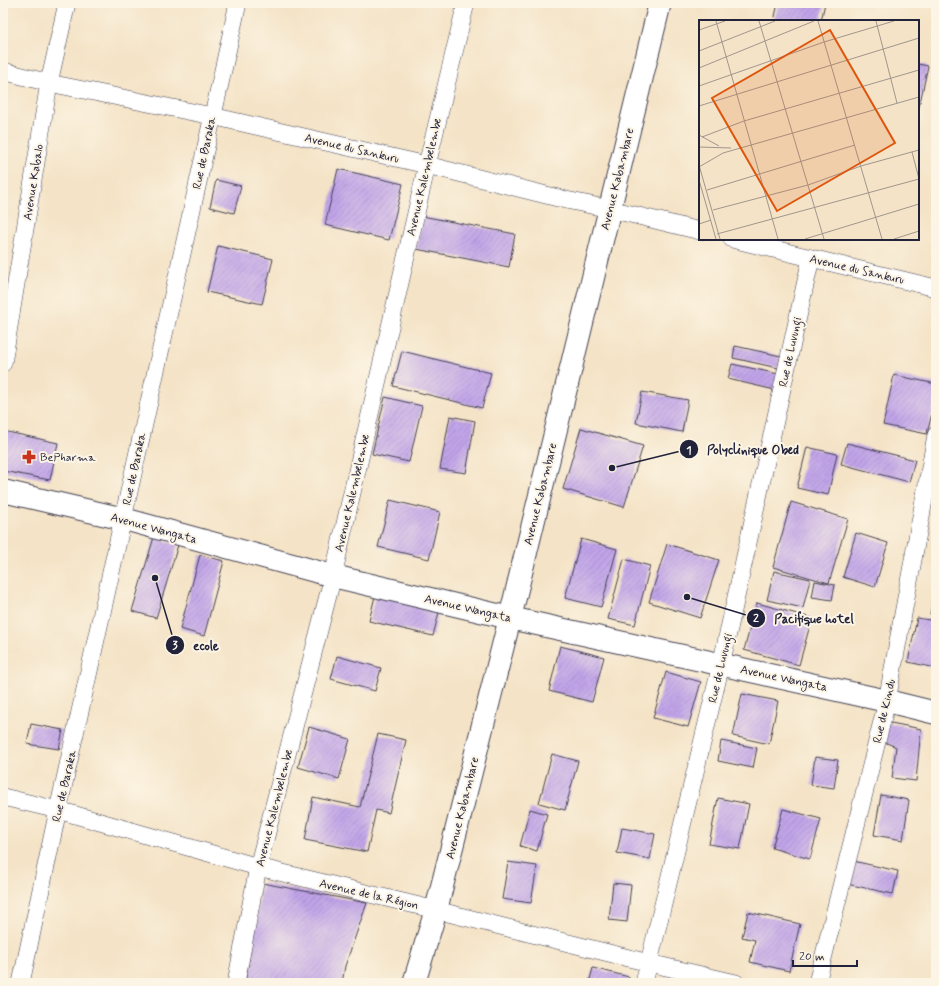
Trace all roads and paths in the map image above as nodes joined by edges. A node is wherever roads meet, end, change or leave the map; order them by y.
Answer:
1 (67, 3) edge
2 (238, 3) edge
3 (466, 3) edge
4 (660, 3) edge
5 (3, 71) edge
6 (49, 83) junction
7 (212, 116) junction
8 (427, 165) junction
9 (610, 209) junction
10 (699, 231) edge
11 (736, 240) edge
12 (811, 258) junction
13 (936, 288) edge
14 (3, 363) edge
15 (936, 435) edge
16 (3, 491) edge
17 (124, 519) junction
18 (333, 576) junction
19 (510, 618) junction
20 (721, 664) junction
21 (888, 701) junction
22 (936, 713) edge
23 (3, 797) edge
24 (58, 810) junction
25 (258, 867) junction
26 (436, 910) junction
27 (649, 964) junction
28 (21, 983) edge
29 (236, 983) edge
30 (414, 983) edge
31 (644, 983) edge
32 (736, 983) edge
33 (817, 983) edge

1 - 6 street, Avenue Kabalo
2 - 7 street, Rue de Baraka
3 - 8 street, Avenue Kalembelembe
4 - 9 main road, Avenue Kabambare
5 - 6 street, Avenue du Sankuru
6 - 7 street, Avenue du Sankuru
6 - 14 street, Avenue Kabalo
7 - 8 street, Avenue du Sankuru
7 - 17 street, Rue de Baraka
8 - 9 street, Avenue du Sankuru
8 - 18 street, Avenue Kalembelembe
9 - 10 street, Avenue du Sankuru
9 - 19 main road, Avenue Kabambare
11 - 12 street, Avenue du Sankuru
12 - 13 street, Avenue du Sankuru
12 - 20 street, Rue de Luvungi
15 - 21 street, Rue de Kindu
16 - 17 main road, Avenue Wangata
17 - 18 main road, Avenue Wangata
17 - 24 street, Rue de Baraka
18 - 19 main road, Avenue Wangata
18 - 25 street, Avenue Kalembelembe
19 - 20 main road, Avenue Wangata
19 - 26 main road, Avenue Kabambare
20 - 21 main road, Avenue Wangata
20 - 27 street, Rue de Luvungi
21 - 22 main road, Avenue Wangata
21 - 33 street, Rue de Kindu
23 - 24 street, Avenue de la Région
24 - 25 street, Avenue de la Région
24 - 28 street, Rue de Baraka
25 - 26 street, Avenue de la Région
25 - 29 street, Avenue Kalembelembe
26 - 27 street, Avenue de la Région
26 - 30 main road, Avenue Kabambare
27 - 31 street, Rue de Luvungi
27 - 32 street, Avenue de la Région

